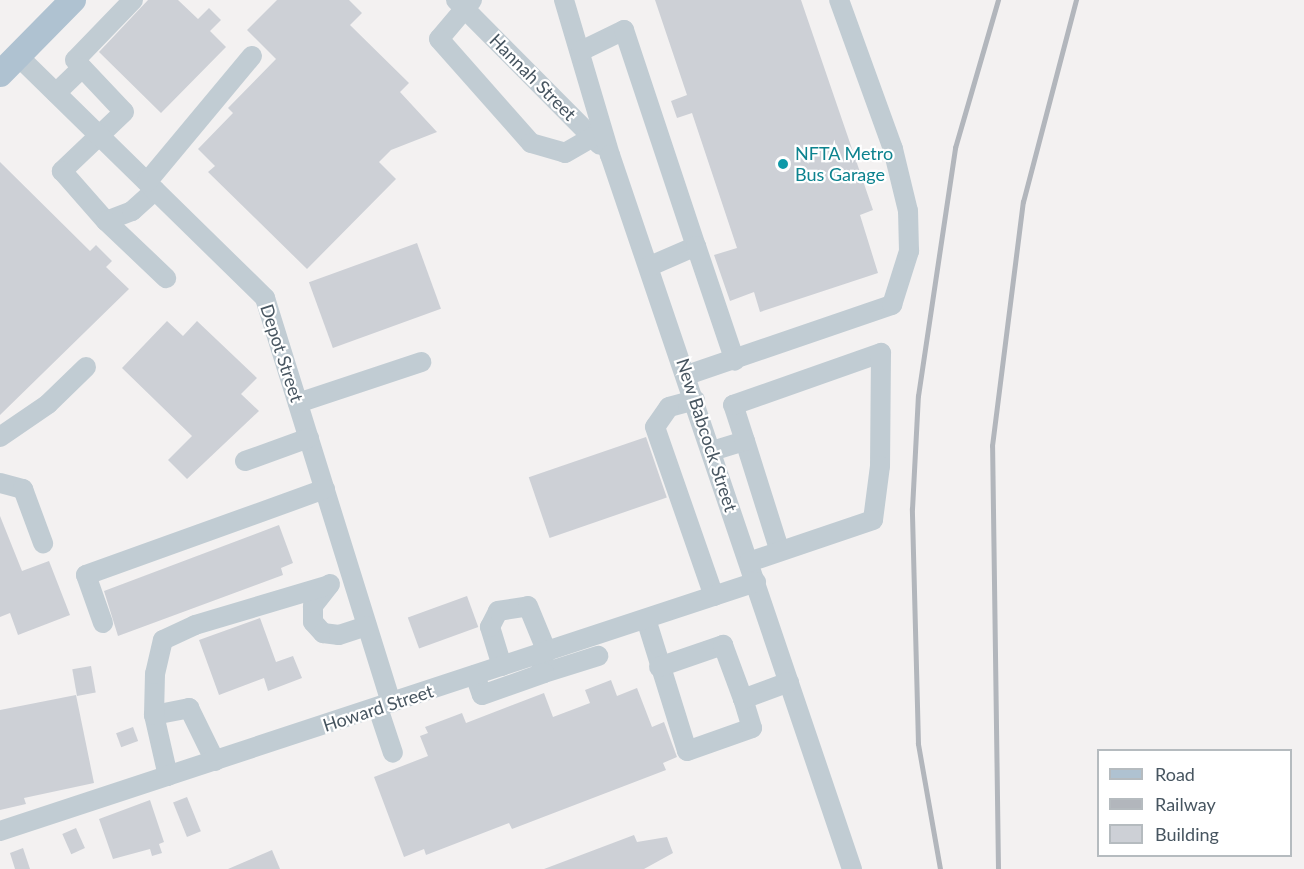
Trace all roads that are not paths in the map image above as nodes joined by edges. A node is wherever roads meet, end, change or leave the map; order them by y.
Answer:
1 (74, 0) edge
2 (133, 0) edge
3 (564, 0) edge
4 (839, 0) edge
5 (464, 3) edge
6 (581, 51) junction
7 (18, 56) junction
8 (252, 56) dead end
9 (82, 68) junction
10 (0, 74) edge
11 (56, 93) junction
12 (101, 137) junction
13 (592, 137) junction
14 (610, 155) junction
15 (151, 186) junction
16 (106, 221) junction
17 (696, 246) junction
18 (650, 266) junction
19 (166, 278) dead end
20 (735, 361) junction
21 (421, 362) dead end
22 (86, 367) dead end
23 (687, 375) junction
24 (695, 400) junction
25 (298, 403) junction
26 (0, 437) edge
27 (309, 438) junction
28 (745, 441) junction
29 (712, 451) junction
30 (245, 461) dead end
31 (0, 483) edge
32 (326, 489) junction
33 (43, 543) dead end
34 (779, 549) junction
35 (749, 562) junction
36 (352, 576) junction
37 (756, 582) junction
38 (329, 585) junction
39 (714, 596) junction
40 (645, 619) junction
41 (103, 623) dead end
42 (367, 626) junction
43 (543, 653) junction
44 (598, 656) dead end
45 (502, 666) junction
46 (659, 667) junction
47 (544, 673) junction
48 (476, 675) junction
49 (789, 682) junction
50 (742, 699) junction
51 (384, 706) junction
52 (154, 715) junction
53 (393, 753) dead end
54 (215, 761) junction
55 (168, 776) junction
56 (0, 831) edge
57 (852, 869) edge

1 - 7 main road
2 - 9 street
3 - 6 street, New Babcock Street
4 - 20 street
5 - 13 street, Hannah Street
5 - 13 street
6 - 14 street, New Babcock Street
6 - 17 street
7 - 10 main road
7 - 11 street, Depot Street
8 - 15 street
9 - 11 street
9 - 12 street
11 - 12 street, Depot Street
12 - 15 street, Depot Street
12 - 16 street
13 - 14 street, Hannah Street
14 - 18 street, New Babcock Street
15 - 16 street
15 - 25 street, Depot Street
16 - 19 street
17 - 18 street
17 - 20 street
18 - 23 street, New Babcock Street
20 - 23 street
21 - 25 street
22 - 26 street
23 - 24 street, New Babcock Street
24 - 29 street, New Babcock Street
24 - 39 street
25 - 27 street, Depot Street
27 - 30 street
27 - 32 street, Depot Street
28 - 29 street
28 - 34 street
28 - 34 street
29 - 35 street, New Babcock Street
31 - 33 street
32 - 36 street, Depot Street
32 - 41 street
34 - 35 street
35 - 37 street, New Babcock Street
36 - 38 street
36 - 42 street, Depot Street
37 - 39 street, Howard Street
37 - 49 street, New Babcock Street
38 - 42 street
38 - 52 street
39 - 40 street, Howard Street
40 - 43 street, Howard Street
40 - 46 street
42 - 51 street, Depot Street
43 - 45 street, Howard Street
43 - 45 street
43 - 47 street
44 - 47 street
45 - 48 street, Howard Street
46 - 50 street
46 - 50 street
47 - 48 street
48 - 51 street, Howard Street
49 - 50 street
49 - 57 street, New Babcock Street
51 - 53 street, Depot Street
51 - 54 street, Howard Street
52 - 54 street
52 - 55 street
54 - 55 street, Howard Street
55 - 56 street, Howard Street

